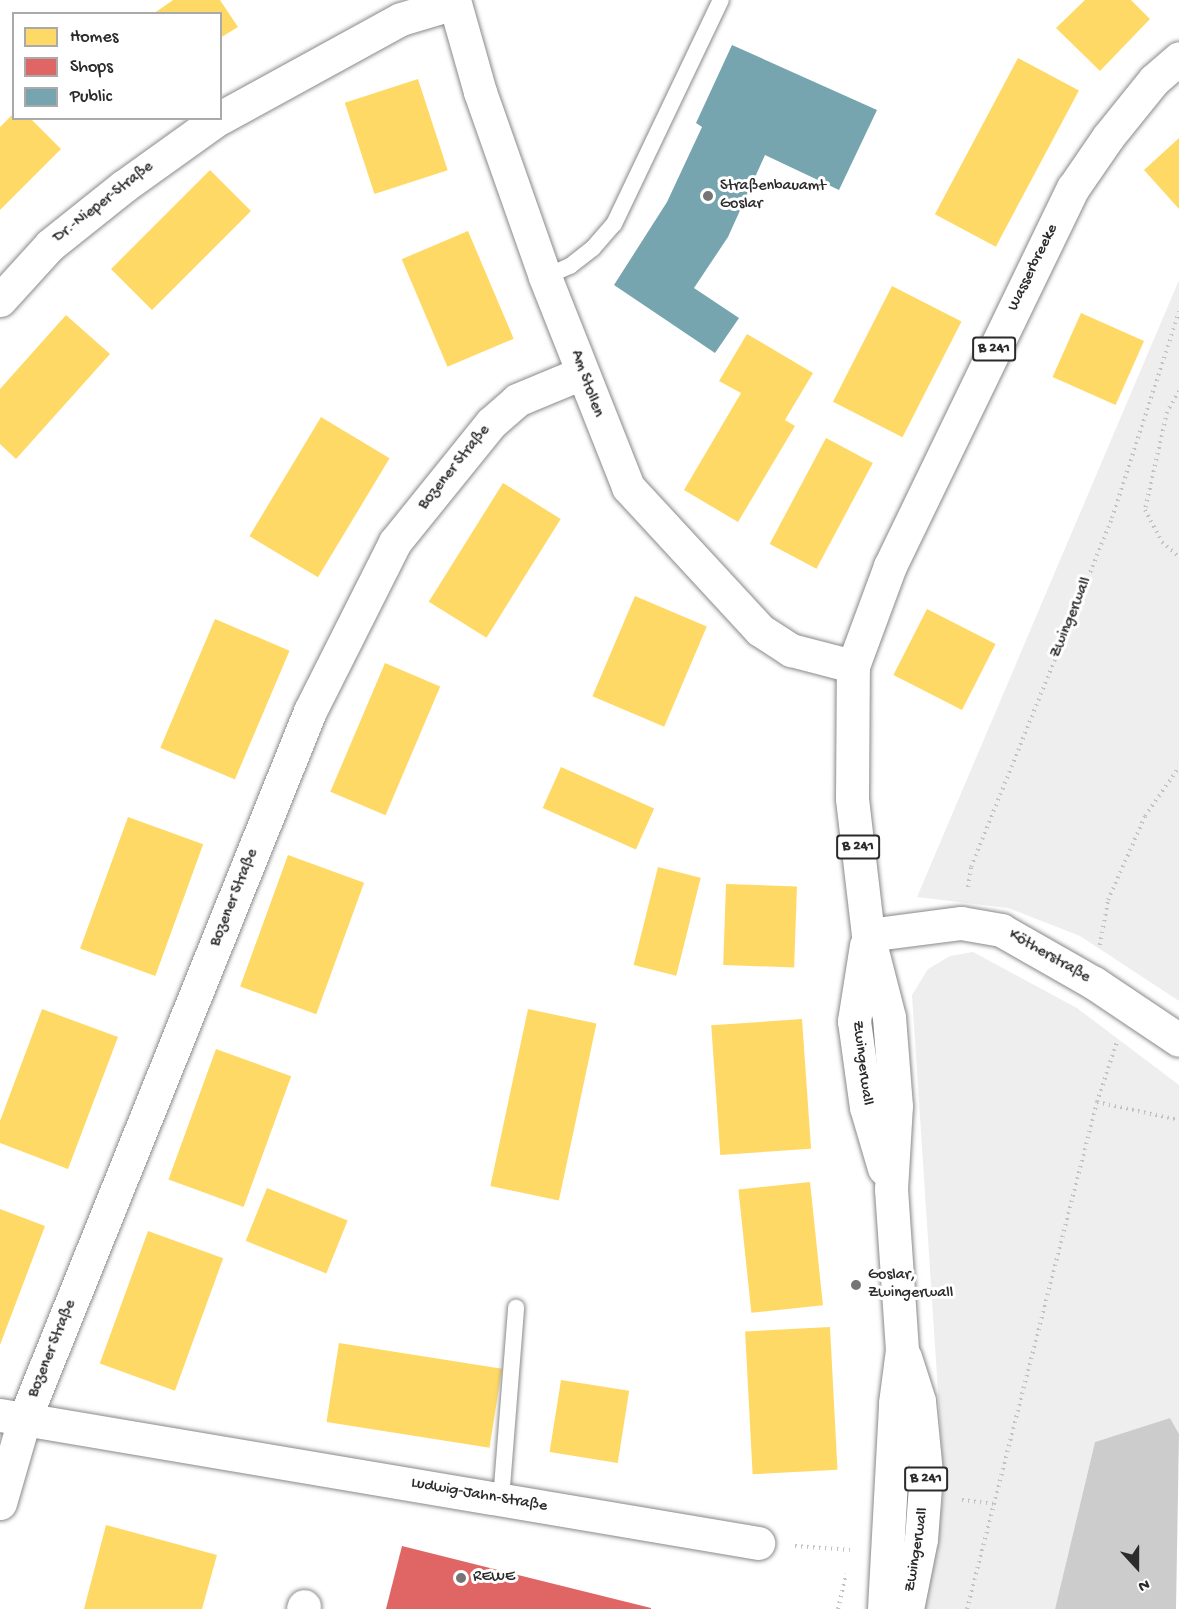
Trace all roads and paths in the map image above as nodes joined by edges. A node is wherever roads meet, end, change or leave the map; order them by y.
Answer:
1 (721, 0) edge
2 (454, 1) edge
3 (1179, 58) edge
4 (222, 117) edge
5 (217, 120) edge
6 (545, 278) junction
7 (0, 300) edge
8 (1179, 312) edge
9 (582, 373) junction
10 (1179, 391) edge
11 (1179, 557) edge
12 (853, 666) junction
13 (1179, 767) edge
14 (961, 923) junction
15 (868, 935) junction
16 (1094, 983) junction
17 (1129, 1008) junction
18 (1179, 1040) edge
19 (1097, 1102) junction
20 (1179, 1120) edge
21 (516, 1308) dead end
22 (902, 1350) junction
23 (12, 1418) edge
24 (501, 1500) junction
25 (0, 1503) edge
26 (855, 1540) dead end
27 (758, 1543) joint
28 (851, 1550) junction
29 (849, 1560) dead end
30 (847, 1570) dead end
31 (838, 1609) edge
32 (884, 1609) edge
33 (907, 1609) edge
34 (967, 1609) edge

1 - 6 lane
2 - 4 street, Dr.-Nieper-Straße
2 - 6 street, Am Stollen
3 - 12 street, Wasserbreeke / B 241
5 - 7 street, Dr.-Nieper-Straße
6 - 9 street, Am Stollen
8 - 14 path, Zwingerwall
9 - 12 street, Am Stollen
9 - 23 street, Bozener Straße
10 - 11 path
12 - 15 street, Zwingerwall / B 241
13 - 16 path
14 - 15 street, Kötherstraße
14 - 16 street, Kötherstraße
15 - 22 street, Zwingerwall / B 241
16 - 17 street, Kötherstraße
17 - 18 street, Kötherstraße
17 - 19 path
19 - 20 path
19 - 34 path
21 - 24 lane
22 - 32 street, Zwingerwall / B 241
22 - 33 street, Zwingerwall / B 241
23 - 24 street, Ludwig-Jahn-Straße
23 - 25 street, Bozener Straße
24 - 27 street, Ludwig-Jahn-Straße
26 - 28 path
27 - 28 path
28 - 29 path
30 - 31 path

